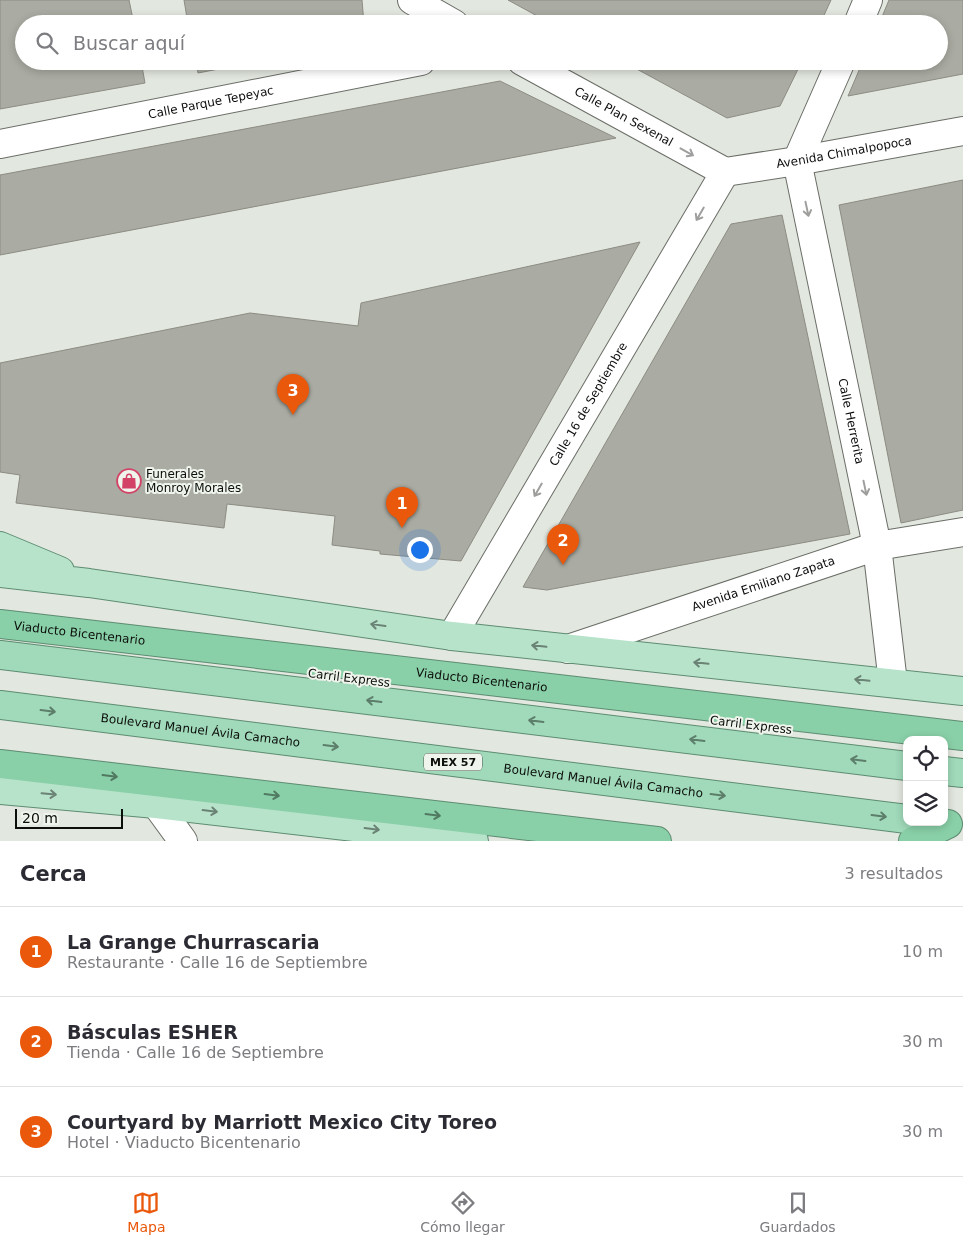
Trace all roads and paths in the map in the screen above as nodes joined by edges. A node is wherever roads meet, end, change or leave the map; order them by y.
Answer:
1 (412, 0) edge
2 (868, 0) edge
3 (438, 15) edge
4 (862, 15) edge
5 (375, 70) edge
6 (538, 70) edge
7 (837, 70) edge
8 (963, 131) edge
9 (0, 144) edge
10 (797, 161) junction
11 (725, 172) junction
12 (963, 532) edge
13 (0, 546) edge
14 (877, 546) junction
15 (0, 573) edge
16 (89, 583) junction
17 (0, 624) edge
18 (0, 636) edge
19 (452, 636) junction
20 (568, 649) junction
21 (0, 655) edge
22 (893, 683) junction
23 (963, 691) edge
24 (0, 705) edge
25 (963, 736) edge
26 (903, 744) edge
27 (948, 748) edge
28 (963, 750) edge
29 (0, 764) edge
30 (903, 766) edge
31 (948, 771) edge
32 (963, 773) edge
33 (0, 790) edge
34 (156, 804) junction
35 (903, 818) edge
36 (944, 826) edge
37 (183, 841) edge
38 (474, 841) edge
39 (657, 841) edge
40 (913, 841) edge

1 - 3 street
2 - 4 street
5 - 9 street, Calle Parque Tepeyac
6 -> 11 street, Calle Plan Sexenal
7 - 10 street
8 - 10 street, Avenida Chimalpopoca
10 - 11 street, Avenida Chimalpopoca
10 -> 14 street, Calle Herrerita
11 -> 19 street, Calle 16 de Septiembre
12 - 14 street, Avenida Emiliano Zapata
13 - 16 main road
14 - 20 street, Avenida Emiliano Zapata
14 - 22 street, Calle Herrerita
15 - 16 main road
19 -> 16 main road
17 - 25 highway, Viaducto Bicentenario
18 - 26 highway, Carril Express
20 -> 19 main road
22 -> 20 main road
30 -> 21 highway
22 - 23 main road
24 -> 35 highway, Boulevard Manuel Ávila Camacho / MEX 57
27 - 28 highway
29 -> 39 highway
31 - 32 highway
33 -> 34 main road
34 - 37 street
34 -> 38 main road
36 - 40 highway

